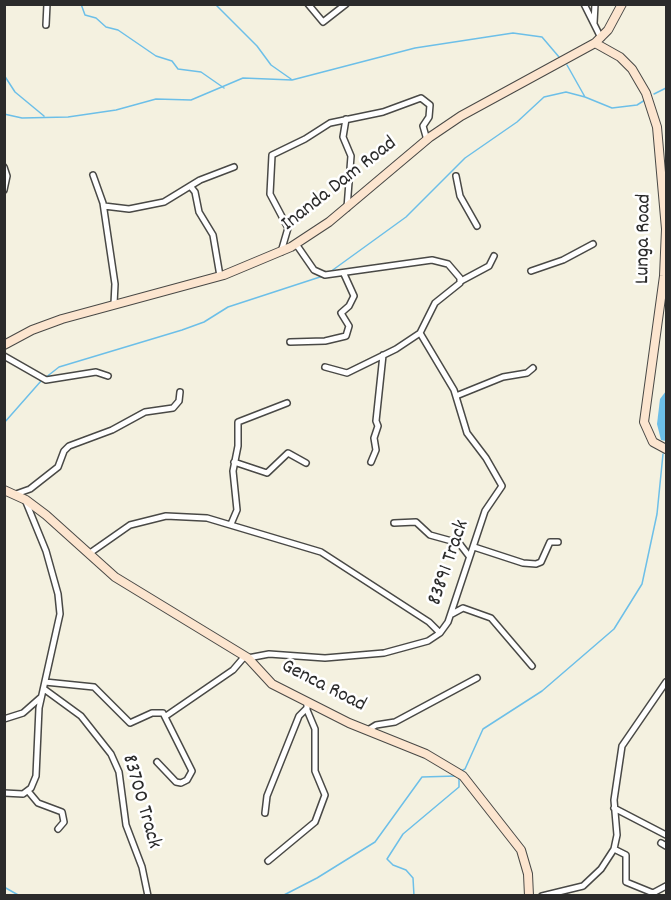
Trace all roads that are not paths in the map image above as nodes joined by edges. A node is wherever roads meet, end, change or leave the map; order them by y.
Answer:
1 (48, 4) edge
2 (308, 4) edge
3 (346, 4) edge
4 (584, 4) edge
5 (595, 4) edge
6 (622, 4) edge
7 (46, 25) dead end
8 (594, 25) junction
9 (598, 40) junction
10 (346, 119) junction
11 (427, 140) junction
12 (234, 167) dead end
13 (4, 168) edge
14 (93, 175) dead end
15 (456, 176) dead end
16 (191, 187) junction
17 (4, 190) edge
18 (104, 206) junction
19 (347, 208) junction
20 (477, 226) dead end
21 (296, 244) junction
22 (593, 244) dead end
23 (281, 252) junction
24 (494, 256) dead end
25 (531, 271) dead end
26 (344, 274) junction
27 (220, 276) junction
28 (461, 280) junction
29 (114, 304) junction
30 (420, 333) junction
31 (6, 342) edge
32 (290, 342) dead end
33 (383, 355) junction
34 (4, 356) edge
35 (325, 367) dead end
36 (533, 368) dead end
37 (108, 376) dead end
38 (180, 392) dead end
39 (456, 396) junction
40 (287, 403) dead end
41 (666, 449) edge
42 (234, 462) junction
43 (371, 462) dead end
44 (306, 463) dead end
45 (4, 490) edge
46 (16, 494) junction
47 (26, 500) junction
48 (394, 522) dead end
49 (231, 524) junction
50 (558, 542) dead end
51 (474, 547) junction
52 (90, 553) junction
53 (470, 556) junction
54 (450, 616) junction
55 (440, 633) junction
56 (247, 657) junction
57 (532, 666) dead end
58 (477, 678) dead end
59 (45, 682) junction
60 (666, 682) edge
61 (44, 689) junction
62 (41, 697) junction
63 (307, 705) junction
64 (166, 716) junction
65 (4, 719) edge
66 (368, 730) junction
67 (157, 762) dead end
68 (28, 791) junction
69 (4, 793) edge
70 (614, 808) junction
71 (265, 813) dead end
72 (58, 829) dead end
73 (665, 831) edge
74 (614, 849) junction
75 (268, 861) dead end
76 (666, 886) edge
77 (148, 896) edge
78 (529, 896) edge
79 (542, 896) edge

1 - 7 street
2 - 3 street
4 - 8 street
5 - 8 street
6 - 9 street, Inanda Dam Road
8 - 9 street
9 - 11 street, Inanda Dam Road
9 - 41 street, Lunga Road
10 - 11 street
10 - 19 street
10 - 23 street
11 - 19 street, Inanda Dam Road
12 - 16 street
13 - 17 street
14 - 18 street
15 - 20 street
16 - 18 street
16 - 27 street
18 - 29 street
19 - 21 street, Inanda Dam Road
21 - 23 street, Inanda Dam Road
21 - 26 street
22 - 25 street
23 - 27 street, Inanda Dam Road
24 - 28 street
26 - 28 street
26 - 32 street
27 - 29 street, Inanda Dam Road
28 - 30 street
29 - 31 street, Inanda Dam Road
30 - 33 street
30 - 39 street, 83891 Track
33 - 35 street
33 - 43 street
34 - 37 street
36 - 39 street
38 - 46 street
39 - 51 street, 83891 Track
40 - 42 street
42 - 44 street
42 - 49 street
45 - 46 street, Genca Road
46 - 47 street, Genca Road
47 - 52 street, Genca Road
47 - 59 street
48 - 53 street
49 - 52 street
49 - 55 street
50 - 51 street
51 - 53 street, 83891 Track
52 - 56 street, Genca Road
53 - 54 street, 83891 Track
54 - 55 street, 83891 Track
54 - 57 street
55 - 56 street, 83891 Track
56 - 63 street, Genca Road
56 - 64 street
58 - 66 street
59 - 61 street
59 - 64 street
60 - 70 street
61 - 62 street
61 - 77 street, 83700 Track
62 - 65 street
62 - 68 street
63 - 66 street, Genca Road
63 - 71 street
63 - 75 street
64 - 67 street
66 - 78 street, Genca Road
68 - 69 street
68 - 72 street
70 - 73 street
70 - 74 street
74 - 76 street
74 - 79 street

